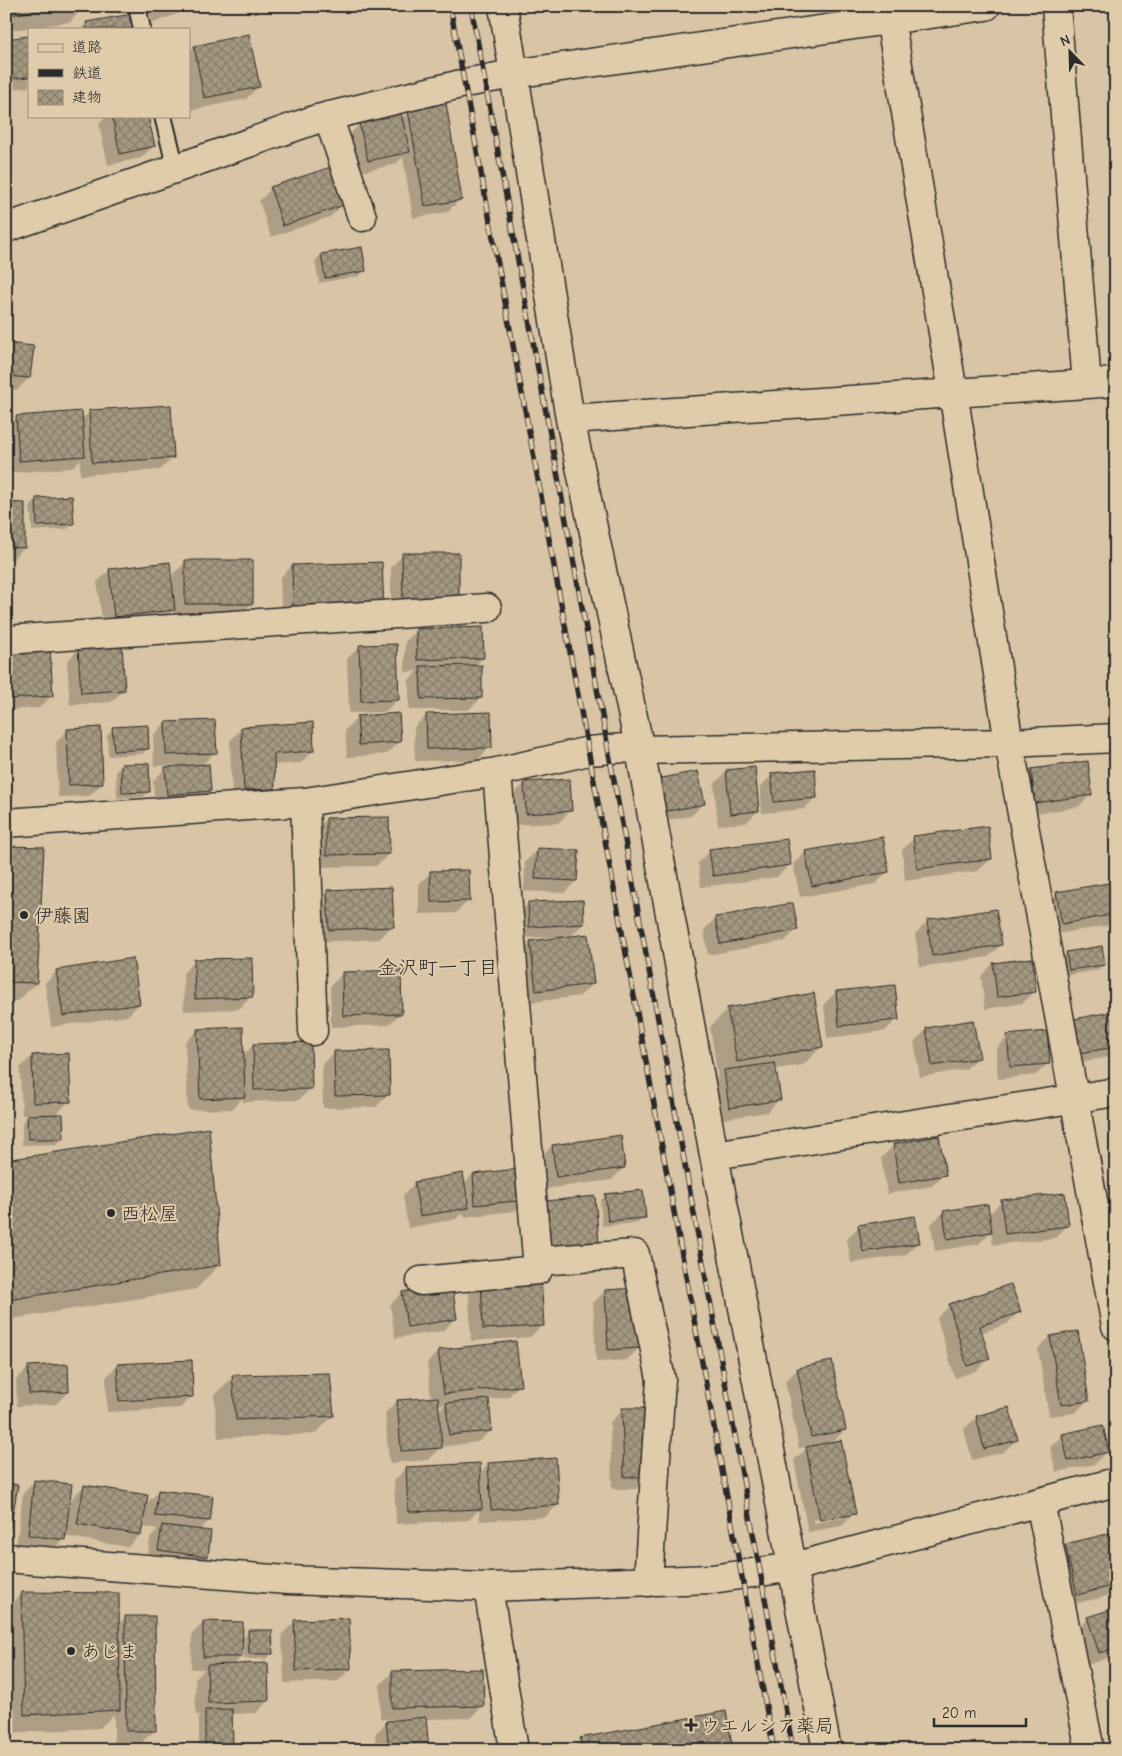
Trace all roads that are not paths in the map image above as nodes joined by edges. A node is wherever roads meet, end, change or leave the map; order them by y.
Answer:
1 (137, 6) edge
2 (503, 6) edge
3 (986, 6) edge
4 (1056, 6) edge
5 (889, 13) edge
6 (142, 28) edge
7 (513, 74) junction
8 (328, 116) junction
9 (163, 118) edge
10 (176, 169) junction
11 (362, 217) dead end
12 (6, 228) edge
13 (1116, 382) edge
14 (1087, 384) junction
15 (953, 392) junction
16 (570, 419) junction
17 (487, 608) dead end
18 (6, 640) edge
19 (1116, 738) edge
20 (1009, 743) junction
21 (640, 750) junction
22 (497, 772) junction
23 (305, 802) junction
24 (6, 823) edge
25 (313, 1031) dead end
26 (1116, 1092) edge
27 (1074, 1098) junction
28 (714, 1155) junction
29 (538, 1261) junction
30 (421, 1281) dead end
31 (1116, 1326) edge
32 (1116, 1482) edge
33 (1040, 1502) junction
34 (6, 1558) edge
35 (793, 1567) junction
36 (648, 1582) junction
37 (488, 1587) junction
38 (514, 1750) edge
39 (827, 1750) edge
40 (1090, 1750) edge

1 - 6 lane
2 - 7 street
3 - 5 street
4 - 14 street
5 - 7 street
5 - 15 street
7 - 8 street
7 - 16 street
8 - 10 street
8 - 11 street
9 - 10 lane
10 - 12 street
13 - 14 street
14 - 15 street
15 - 16 street
15 - 20 street
16 - 21 street
17 - 18 street
19 - 20 street
20 - 21 street
20 - 27 street
21 - 22 street
21 - 28 street
22 - 23 street
22 - 29 street
23 - 24 street
23 - 25 street
26 - 27 street
27 - 28 street
27 - 31 street
28 - 35 street
29 - 30 street
29 - 36 street
32 - 33 street
33 - 35 street
33 - 40 street
34 - 37 street
35 - 36 street
35 - 39 street
36 - 37 street
37 - 38 street

